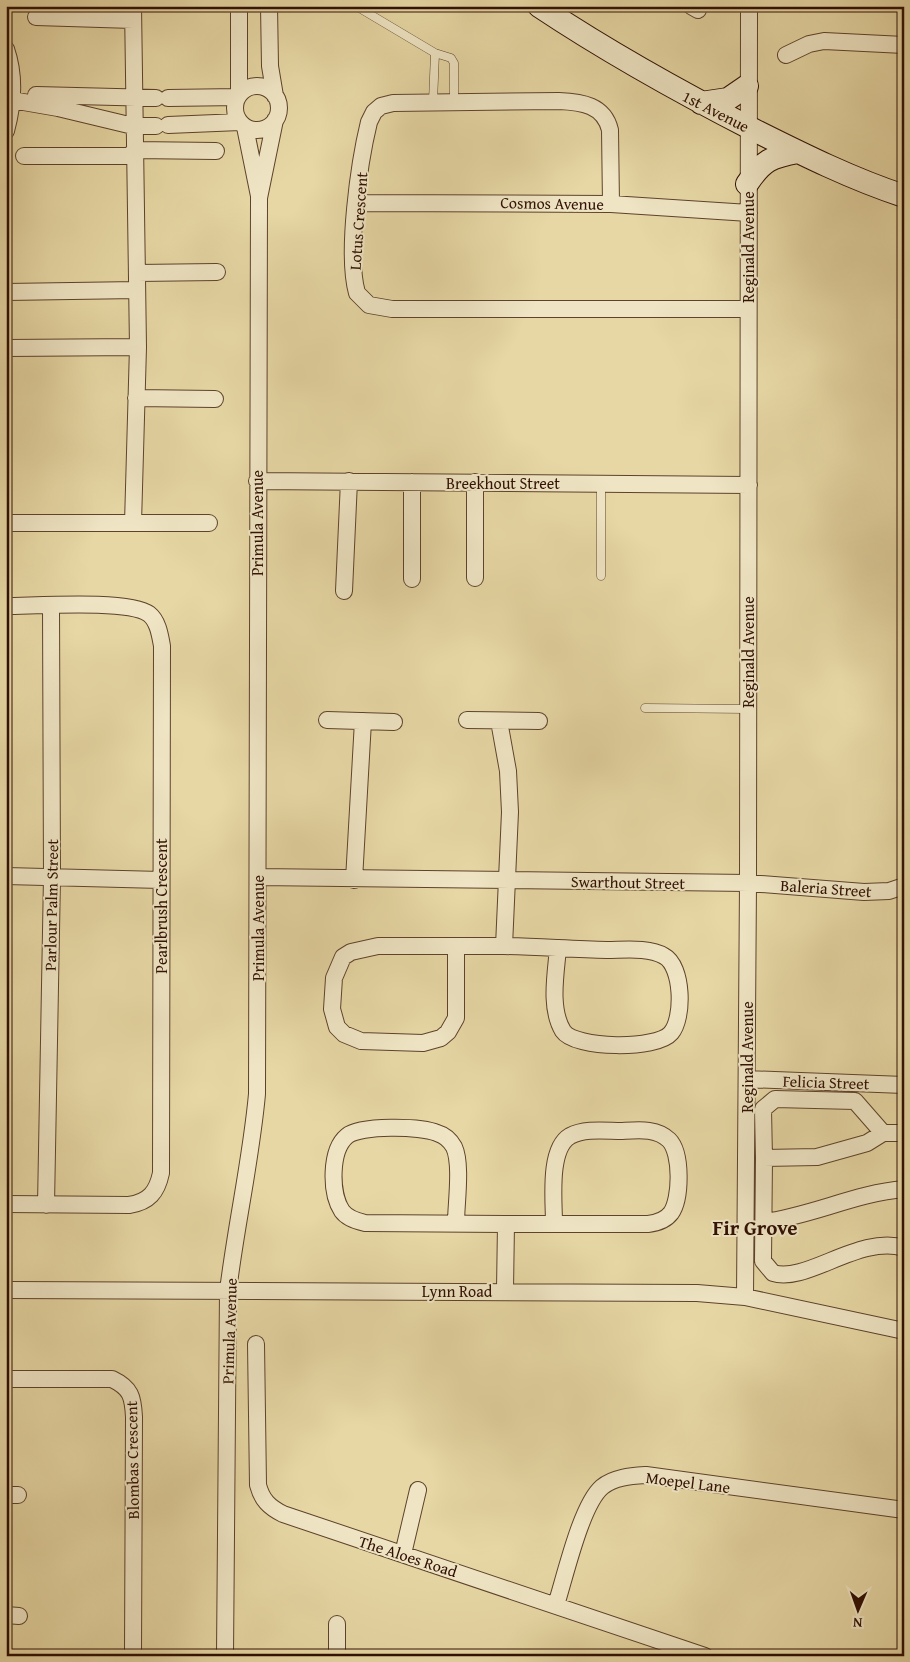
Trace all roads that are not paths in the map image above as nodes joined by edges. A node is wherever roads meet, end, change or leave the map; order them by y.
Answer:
1 (239, 6) edge
2 (269, 6) edge
3 (356, 6) edge
4 (539, 6) edge
5 (748, 6) edge
6 (133, 13) edge
7 (36, 18) dead end
8 (904, 45) edge
9 (6, 50) edge
10 (436, 53) junction
11 (786, 55) dead end
12 (747, 86) junction
13 (238, 96) junction
14 (275, 96) junction
15 (9, 97) edge
16 (133, 98) junction
17 (454, 101) junction
18 (433, 102) junction
19 (701, 103) junction
20 (275, 120) junction
21 (243, 124) junction
22 (133, 126) junction
23 (747, 126) junction
24 (6, 131) edge
25 (216, 151) dead end
26 (798, 152) junction
27 (134, 153) junction
28 (24, 156) dead end
29 (748, 184) junction
30 (904, 196) edge
31 (259, 198) junction
32 (356, 203) junction
33 (611, 204) junction
34 (749, 213) junction
35 (137, 272) junction
36 (217, 272) dead end
37 (137, 290) junction
38 (6, 292) edge
39 (748, 309) junction
40 (138, 347) junction
41 (6, 348) edge
42 (136, 398) junction
43 (215, 400) dead end
44 (257, 481) junction
45 (348, 481) junction
46 (412, 482) junction
47 (475, 482) junction
48 (601, 483) junction
49 (749, 485) junction
50 (6, 523) edge
51 (133, 523) junction
52 (209, 523) dead end
53 (601, 576) dead end
54 (474, 578) dead end
55 (412, 579) dead end
56 (344, 591) dead end
57 (6, 606) edge
58 (51, 606) junction
59 (645, 708) dead end
60 (747, 709) junction
61 (327, 720) dead end
62 (468, 720) dead end
63 (363, 721) junction
64 (499, 721) junction
65 (539, 721) dead end
66 (394, 722) dead end
67 (6, 876) edge
68 (52, 876) junction
69 (258, 877) junction
70 (161, 880) junction
71 (354, 880) junction
72 (508, 881) junction
73 (748, 883) junction
74 (904, 886) edge
75 (504, 946) junction
76 (456, 947) junction
77 (558, 948) junction
78 (747, 1079) junction
79 (904, 1085) edge
80 (884, 1133) junction
81 (904, 1133) edge
82 (764, 1158) junction
83 (904, 1189) edge
84 (6, 1204) edge
85 (46, 1205) junction
86 (764, 1222) junction
87 (456, 1223) junction
88 (554, 1223) junction
89 (506, 1224) junction
90 (904, 1248) edge
91 (6, 1290) edge
92 (505, 1290) junction
93 (228, 1291) junction
94 (745, 1297) junction
95 (904, 1331) edge
96 (256, 1344) dead end
97 (6, 1379) edge
98 (418, 1490) dead end
99 (904, 1510) edge
100 (403, 1554) junction
101 (556, 1605) junction
102 (338, 1624) dead end
103 (699, 1655) edge
104 (133, 1656) edge
105 (225, 1656) edge
106 (337, 1656) edge

1 - 13 street
2 - 14 street
3 - 10 lane
4 - 19 street, 1st Avenue
5 - 12 street, Reginald Avenue
6 - 7 street
6 - 16 street
8 - 11 street
9 - 15 street
10 - 17 lane
10 - 18 lane
12 - 19 street
12 - 23 street, Reginald Avenue
13 - 14 street
13 - 16 street
13 - 21 street
14 - 20 street
15 - 16 street
15 - 22 street
15 - 24 street
16 - 22 street
17 - 18 street, Lotus Crescent
17 - 33 street, Lotus Crescent
18 - 32 street, Lotus Crescent
19 - 23 street, 1st Avenue
20 - 21 street
20 - 31 street, Primula Avenue
21 - 22 street
21 - 31 street, Primula Avenue
22 - 27 street
23 - 26 street, 1st Avenue
23 - 29 street, Reginald Avenue
25 - 27 street
26 - 29 street
26 - 30 street, 1st Avenue
27 - 28 street
27 - 35 street
29 - 34 street, Reginald Avenue
31 - 44 street, Primula Avenue
32 - 33 street, Cosmos Avenue
32 - 39 street, Lotus Crescent
33 - 34 street, Cosmos Avenue
34 - 39 street, Reginald Avenue
35 - 36 street
35 - 37 street
37 - 38 street
37 - 40 street
39 - 49 street, Reginald Avenue
40 - 41 street
40 - 42 street
42 - 43 street
42 - 51 street
44 - 45 street, Breekhout Street
44 - 69 street, Primula Avenue
45 - 46 street, Breekhout Street
45 - 56 street
46 - 47 street, Breekhout Street
46 - 55 street
47 - 48 street, Breekhout Street
47 - 54 street
48 - 49 street, Breekhout Street
48 - 53 lane
49 - 60 street, Reginald Avenue
50 - 51 street
51 - 52 street
57 - 58 street, Pearlbrush Crescent
58 - 68 street, Parlour Palm Street
58 - 70 street, Pearlbrush Crescent
59 - 60 lane
60 - 73 street, Reginald Avenue
61 - 63 street
62 - 64 street
63 - 66 street
63 - 71 street
64 - 65 street
64 - 72 street
67 - 68 street
68 - 70 street
68 - 85 street, Parlour Palm Street
69 - 71 street, Swarthout Street
69 - 93 street, Primula Avenue
70 - 85 street, Pearlbrush Crescent
71 - 72 street, Swarthout Street
72 - 73 street, Swarthout Street
72 - 75 street
73 - 74 street, Baleria Street
73 - 78 street, Reginald Avenue
75 - 76 street
75 - 77 street
76 - 76 street
77 - 77 street
78 - 79 street, Felicia Street
78 - 94 street, Reginald Avenue
80 - 81 street
80 - 82 street
80 - 82 street
82 - 86 street
83 - 86 street
84 - 85 street, Pearlbrush Crescent
86 - 90 street
87 - 87 street
87 - 89 street
88 - 88 street
88 - 89 street
89 - 92 street
91 - 93 street, Lynn Road
92 - 93 street, Lynn Road
92 - 94 street, Lynn Road
93 - 105 street, Primula Avenue
94 - 95 street, Lynn Road
96 - 100 street, The Aloes Road
97 - 104 street, Blombas Crescent
98 - 100 street
99 - 101 street, Moepel Lane
100 - 101 street, The Aloes Road
101 - 103 street, The Aloes Road
102 - 106 street

